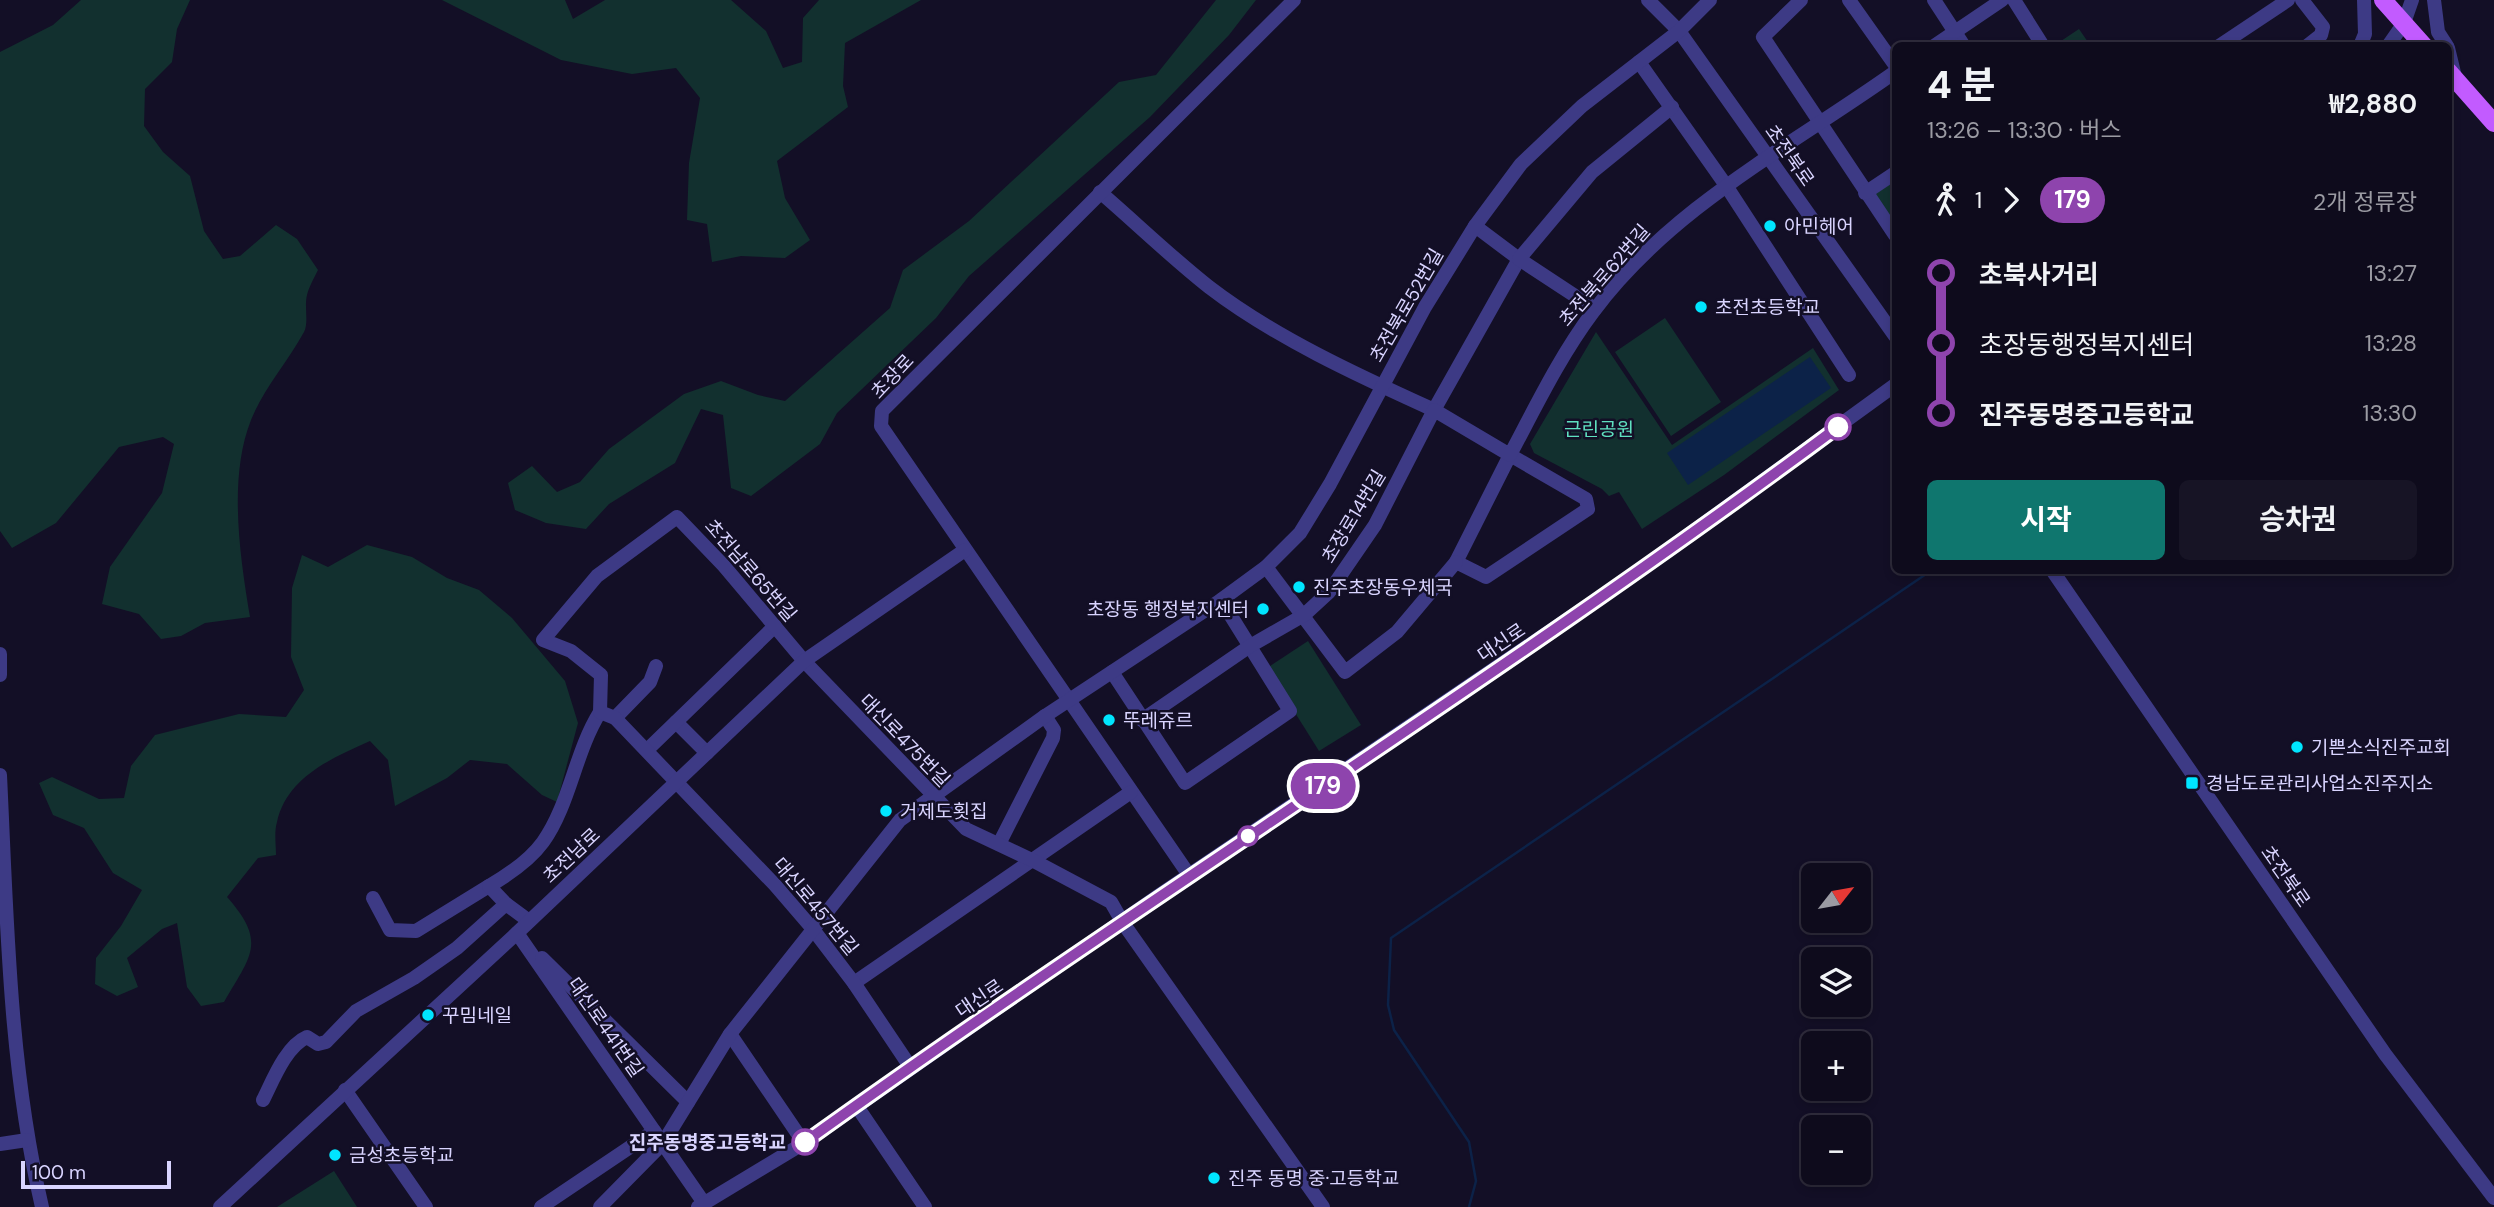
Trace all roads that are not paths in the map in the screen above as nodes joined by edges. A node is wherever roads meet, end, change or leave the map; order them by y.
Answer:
1 (1294, 0) edge
2 (1648, 0) edge
3 (1710, 0) edge
4 (1801, 0) edge
5 (1849, 0) edge
6 (1934, 0) edge
7 (2002, 0) edge
8 (2014, 0) edge
9 (2288, 0) edge
10 (2302, 0) edge
11 (2364, 0) edge
12 (2382, 0) edge
13 (2412, 0) edge
14 (2434, 0) edge
15 (2404, 23) junction
16 (1679, 31) junction
17 (1955, 31) junction
18 (1940, 42) edge
19 (1962, 42) edge
20 (2040, 42) edge
21 (2225, 42) edge
22 (2311, 42) edge
23 (2362, 42) edge
24 (2391, 42) edge
25 (2421, 42) edge
26 (2444, 42) edge
27 (1892, 61) edge
28 (1639, 62) junction
29 (1892, 74) edge
30 (2452, 77) edge
31 (1672, 107) junction
32 (2494, 123) edge
33 (1820, 125) junction
34 (1769, 158) junction
35 (1892, 175) edge
36 (1725, 184) junction
37 (1100, 192) junction
38 (1866, 193) junction
39 (1475, 226) junction
40 (1892, 232) edge
41 (1519, 259) junction
42 (1595, 309) junction
43 (1892, 332) edge
44 (1849, 375) dead end
45 (1892, 386) edge
46 (1382, 387) junction
47 (1434, 410) junction
48 (1510, 455) junction
49 (965, 550) junction
50 (1455, 562) junction
51 (1266, 566) junction
52 (2055, 574) edge
53 (1221, 600) junction
54 (1304, 615) junction
55 (775, 626) junction
56 (1250, 646) junction
57 (0, 654) edge
58 (804, 661) junction
59 (656, 666) dead end
60 (1112, 672) junction
61 (0, 675) edge
62 (1067, 701) junction
63 (600, 712) junction
64 (1045, 716) junction
65 (615, 718) junction
66 (1142, 720) junction
67 (676, 722) junction
68 (647, 750) junction
69 (707, 753) junction
70 (0, 775) edge
71 (677, 781) junction
72 (1131, 792) junction
73 (932, 796) junction
74 (999, 844) junction
75 (1034, 860) junction
76 (1189, 875) junction
77 (489, 886) junction
78 (3, 892) edge
79 (373, 898) dead end
80 (506, 904) junction
81 (529, 921) junction
82 (1123, 923) junction
83 (812, 928) junction
84 (517, 933) junction
85 (531, 952) junction
86 (854, 983) junction
87 (730, 1034) junction
88 (911, 1068) junction
89 (345, 1090) junction
90 (263, 1100) dead end
91 (688, 1102) junction
92 (856, 1105) junction
93 (654, 1131) junction
94 (27, 1140) junction
95 (663, 1143) junction
96 (804, 1143) junction
97 (0, 1144) edge
98 (2494, 1198) edge
99 (228, 1204) edge
100 (701, 1205) edge
101 (42, 1207) edge
102 (426, 1207) edge
103 (541, 1207) edge
104 (600, 1207) edge
105 (925, 1207) edge
106 (1323, 1207) edge

1 - 37 street, 초장로
2 - 16 street, 초전북로
3 - 16 street, 초전북로52번길
4 - 33 street
5 - 27 street
6 - 17 street
7 - 17 street
8 - 20 street
9 - 21 street
10 - 22 street
11 - 23 street
12 - 15 main road
13 - 15 street
14 - 26 street
15 - 24 street
15 - 25 main road
16 - 28 street, 초전북로52번길
16 - 34 street, 초전북로
17 - 18 street
17 - 19 street
28 - 31 street
28 - 39 street, 초전북로52번길
29 - 33 street, 초전북로62번길
30 - 32 main road
31 - 36 street
31 - 41 street
33 - 34 street, 초전북로62번길
33 - 38 street
34 - 36 street, 초전북로62번길
34 - 43 street, 초전북로
35 - 38 street
36 - 42 street, 초전북로62번길
36 - 44 street
37 - 46 street
37 - 49 street, 초장로
38 - 40 street
39 - 41 street
39 - 46 street, 초전북로52번길
41 - 42 street
41 - 47 street
42 - 48 street, 초전북로62번길
45 - 76 street, 대신로
46 - 47 street, 초전북로52번길
46 - 51 street, 초장로14번길
47 - 48 street, 초전북로52번길
47 - 54 street, 초장로14번길
48 - 50 street, 초전북로62번길
48 - 50 street
49 - 58 street, 초전남로
49 - 62 street, 초장로
50 - 54 street, 초전북로62번길
51 - 53 street, 초장로14번길
51 - 54 street
52 - 98 street, 초전북로
53 - 56 street
53 - 60 street, 초장로14번길
54 - 56 street, 초장로14번길
55 - 58 street, 초전남로65번길
55 - 63 street, 초전남로65번길
55 - 67 street
56 - 66 street
56 - 66 street
57 - 61 street
58 - 69 street, 초전남로
58 - 73 street, 대신로475번길
59 - 65 street
60 - 62 street, 초장로14번길
60 - 66 street
62 - 64 street, 초장로14번길
62 - 72 street, 초장로
63 - 65 street
63 - 77 street
64 - 73 street, 초장로14번길
64 - 74 street
65 - 68 street, 대신로457번길
67 - 68 street
67 - 69 street
68 - 71 street, 대신로457번길
69 - 71 street, 초전남로
70 - 78 street
71 - 81 street, 초전남로
71 - 83 street, 대신로457번길
72 - 75 street
72 - 76 street, 초장로
73 - 74 street, 대신로475번길
73 - 83 street, 초장로14번길
74 - 75 street, 대신로475번길
75 - 82 street, 대신로475번길
75 - 86 street
76 - 82 street, 대신로
77 - 79 street
77 - 80 street
78 - 94 street
80 - 81 street
80 - 90 street
81 - 84 street, 초전남로
82 - 88 street, 대신로
82 - 106 street
83 - 86 street, 대신로457번길
83 - 87 street, 초장로14번길
84 - 85 street, 대신로441번길
84 - 89 street, 초전남로
85 - 91 street
85 - 93 street, 대신로441번길
86 - 88 street, 대신로457번길
87 - 91 street, 초장로14번길
87 - 96 street
88 - 92 street, 대신로
89 - 99 street, 초전남로
89 - 102 street
91 - 95 street, 초장로14번길
92 - 96 street, 대신로
92 - 105 street
93 - 95 street, 대신로441번길
93 - 103 street
94 - 97 street
94 - 101 street
95 - 100 street, 대신로441번길
95 - 104 street
96 - 100 street, 대신로

